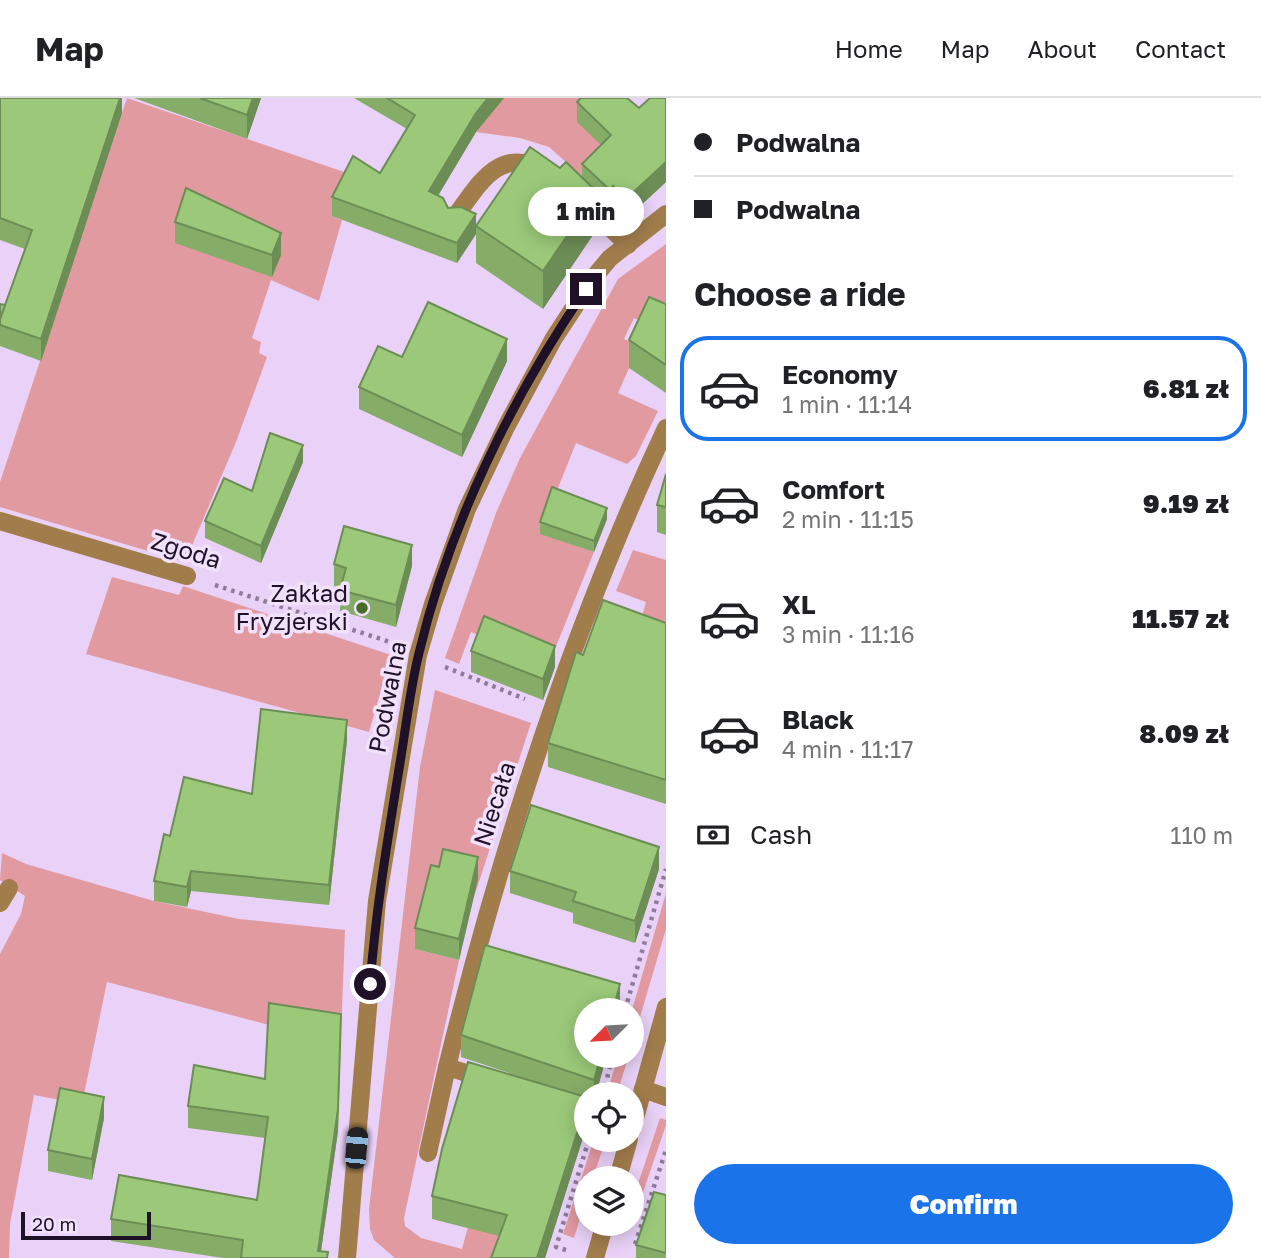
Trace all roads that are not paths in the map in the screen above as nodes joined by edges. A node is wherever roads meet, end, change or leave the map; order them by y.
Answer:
1 (666, 214) edge
2 (454, 218) edge
3 (628, 245) junction
4 (666, 428) edge
5 (0, 521) edge
6 (187, 576) road end
7 (665, 1011) edge
8 (447, 1067) junction
9 (498, 1083) edge
10 (644, 1085) edge
11 (644, 1089) edge
12 (666, 1097) edge
13 (428, 1153) dead end
14 (601, 1236) edge
15 (347, 1258) edge
16 (595, 1258) edge

1 - 3 street, Podwalna
2 - 3 street
3 - 15 street, Podwalna
4 - 8 street, Niecała
5 - 6 street, Zgoda
7 - 10 street
8 - 9 street
8 - 13 street, Niecała
11 - 12 street
14 - 16 street

